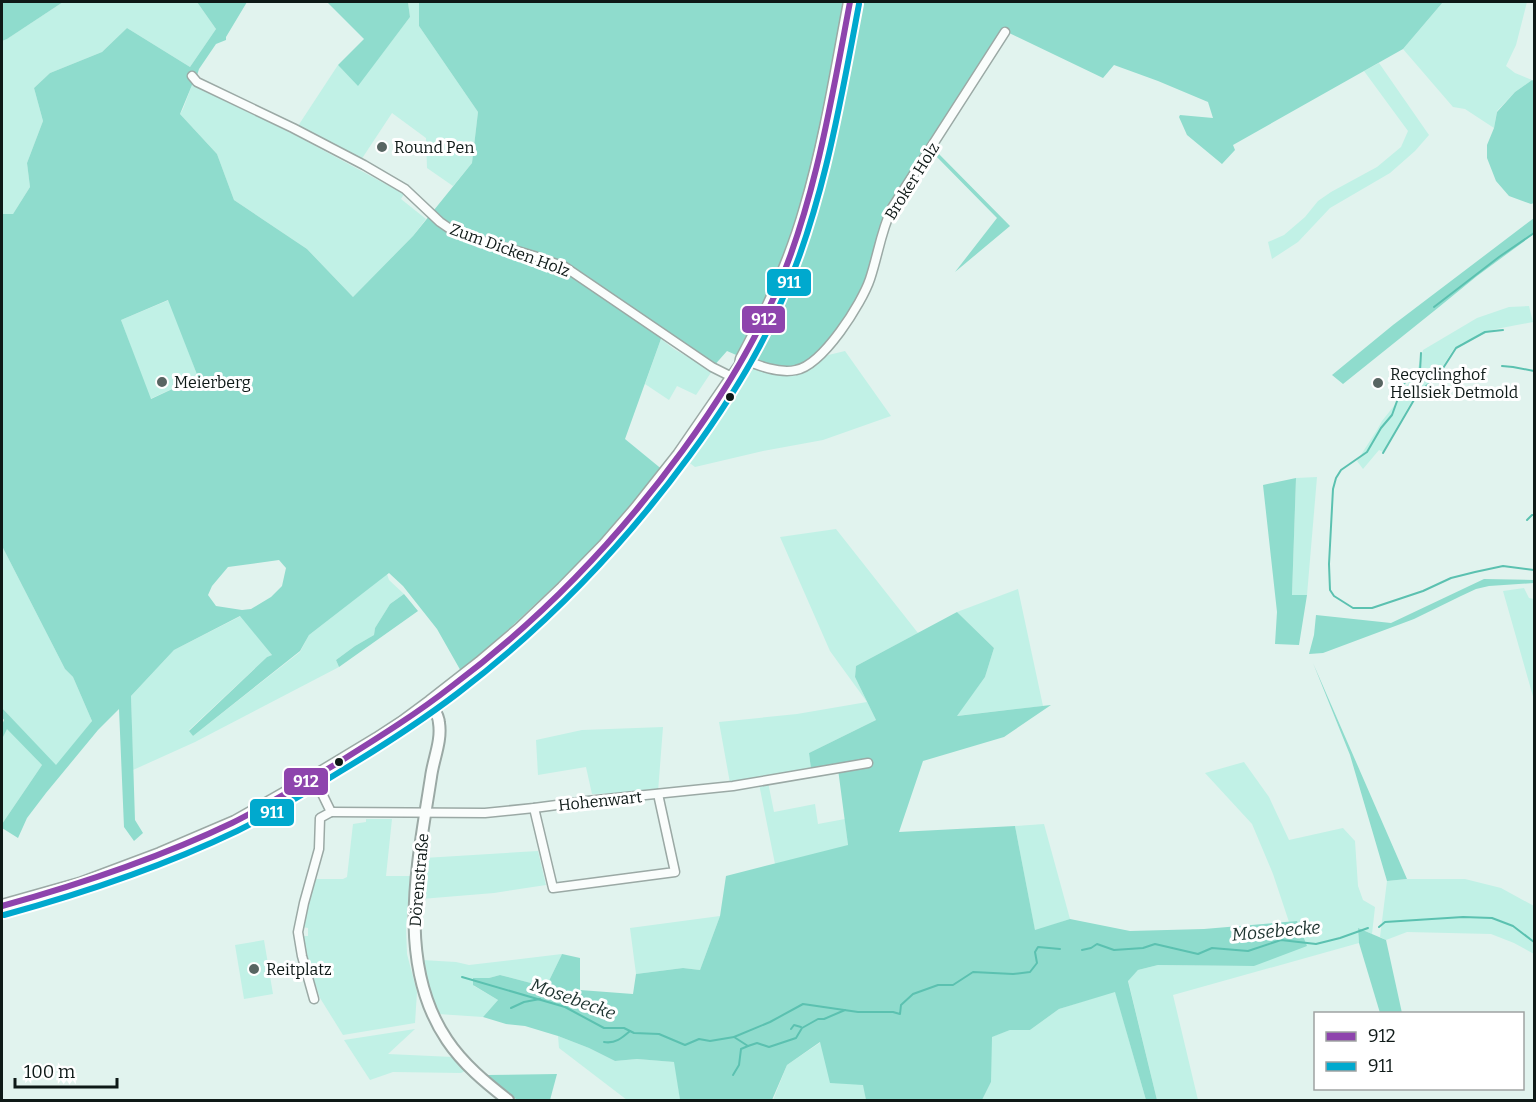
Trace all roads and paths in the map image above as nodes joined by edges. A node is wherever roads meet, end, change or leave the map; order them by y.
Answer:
1 (850, 2) edge
2 (1005, 32) dead end
3 (192, 76) dead end
4 (742, 359) junction
5 (732, 377) junction
6 (430, 702) junction
7 (868, 763) dead end
8 (314, 777) junction
9 (658, 794) junction
10 (534, 808) junction
11 (331, 812) junction
12 (425, 812) junction
13 (2, 906) edge
14 (315, 999) dead end
15 (508, 1101) edge

1 - 4 main road
2 - 4 street, Broker Holz
3 - 5 street, Zum Dicken Holz
4 - 5 main road
5 - 6 main road
6 - 8 main road
6 - 12 street, Dörenstraße
7 - 9 street, Hohenwart
8 - 11 street
8 - 13 main road
9 - 10 street, Hohenwart
9 - 10 street
10 - 12 street, Hohenwart
11 - 12 street, Hohenwart
11 - 14 street
12 - 15 street, Dörenstraße

